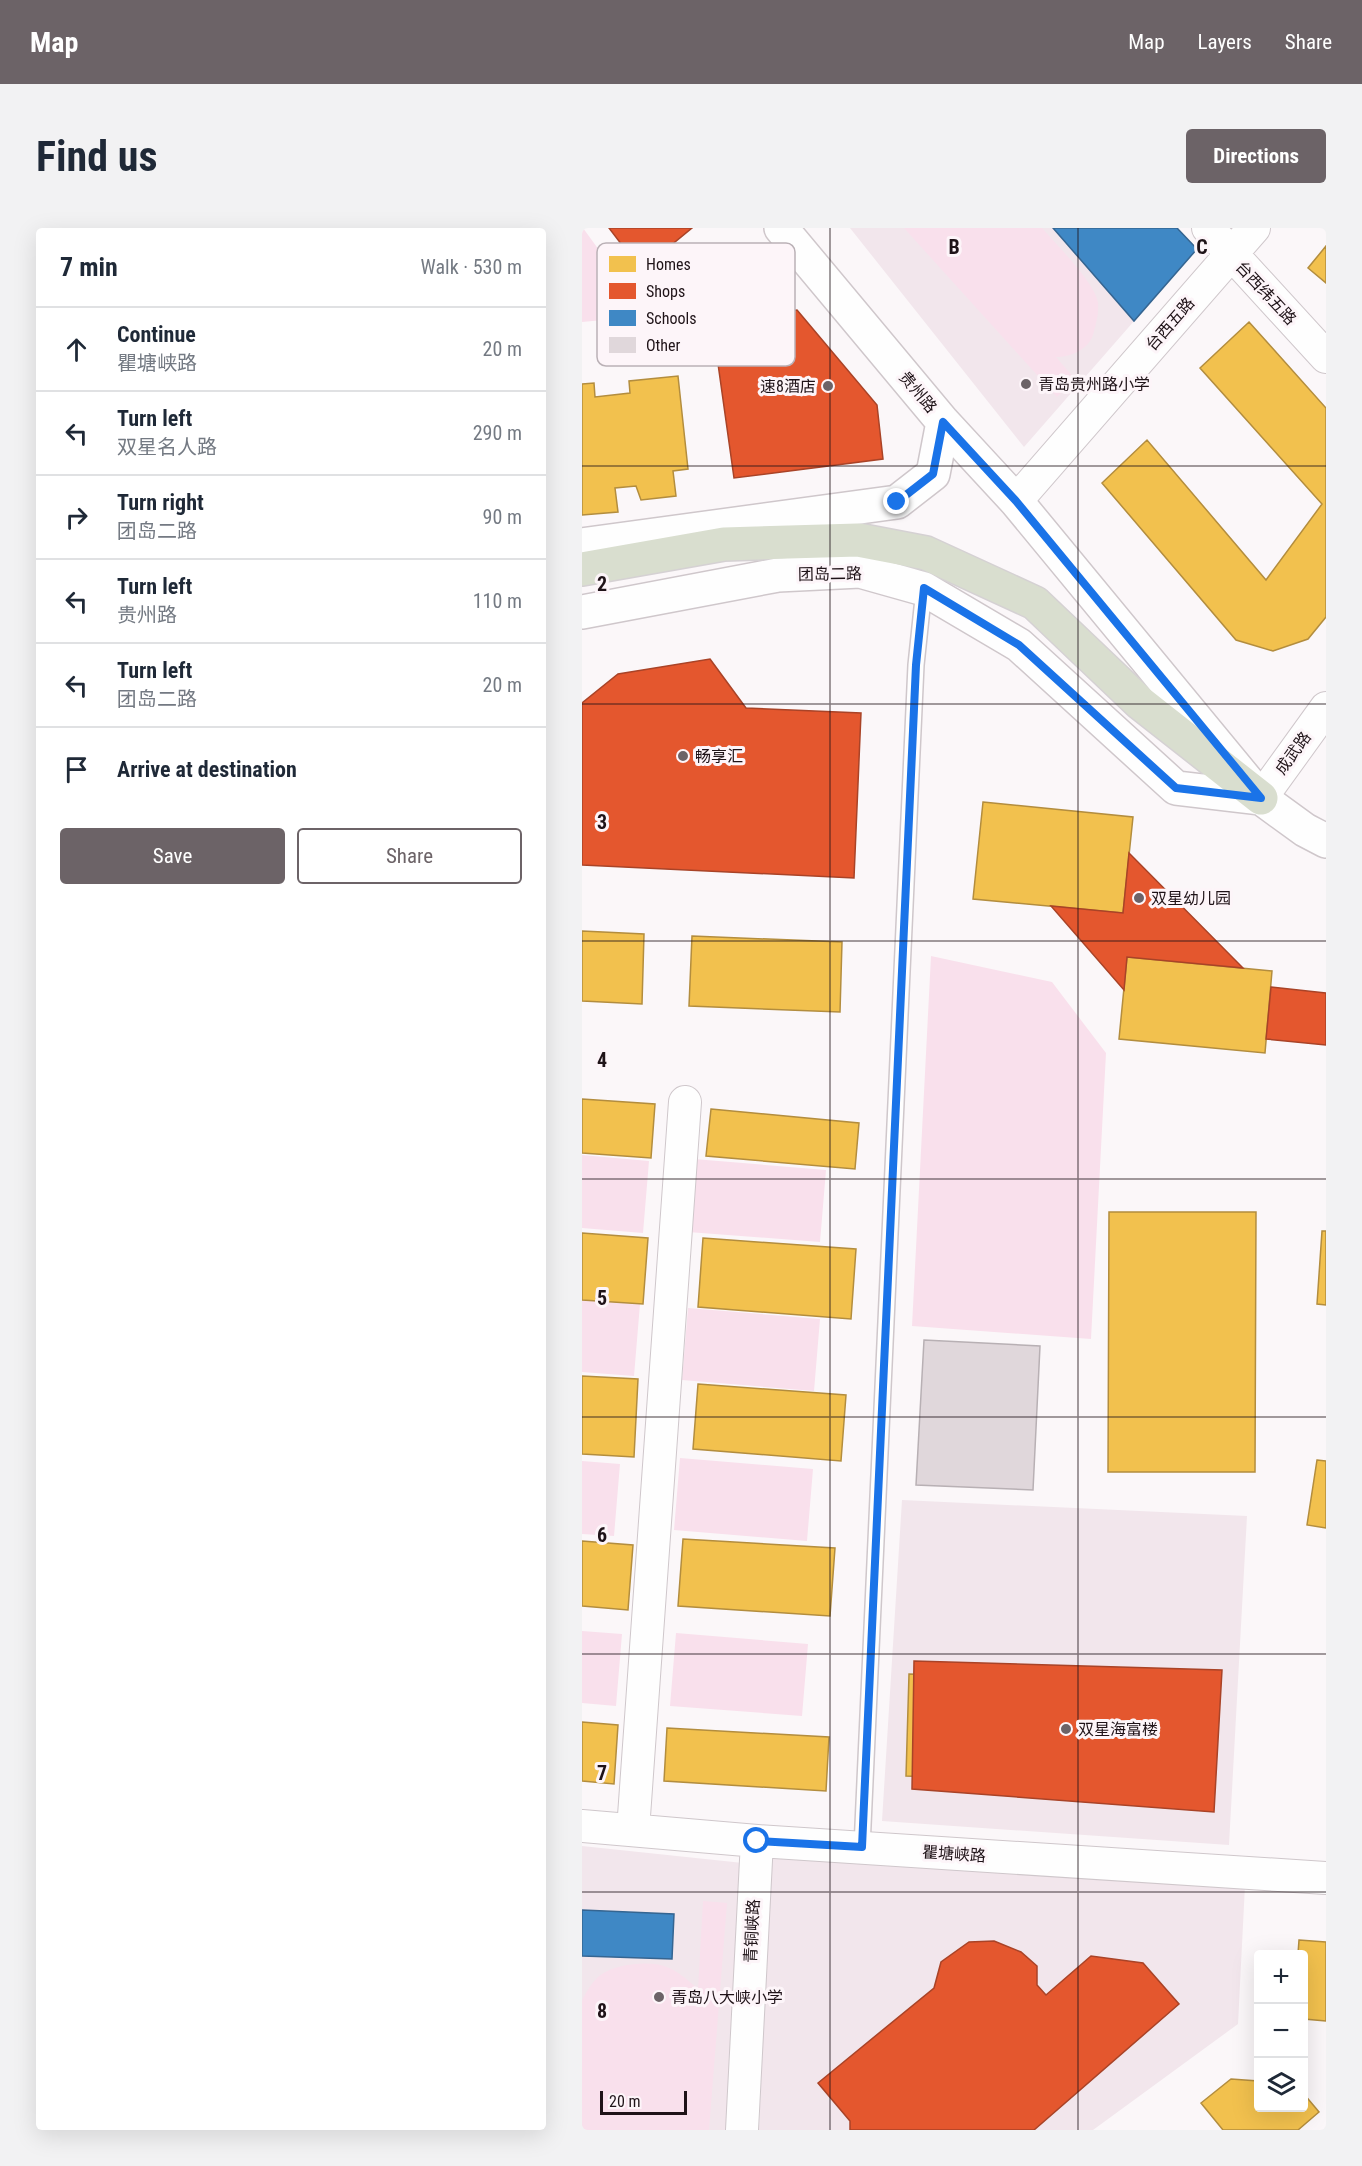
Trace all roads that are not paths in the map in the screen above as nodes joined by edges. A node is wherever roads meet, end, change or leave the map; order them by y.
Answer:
1 (781, 228) edge
2 (1208, 228) edge
3 (1254, 228) edge
4 (794, 243) edge
5 (795, 245) edge
6 (1231, 254) junction
7 (1326, 357) edge
8 (943, 422) junction
9 (1016, 501) junction
10 (582, 545) edge
11 (582, 569) edge
12 (924, 588) junction
13 (582, 612) edge
14 (1326, 708) edge
15 (1261, 798) junction
16 (1326, 841) edge
17 (685, 1101) dead end
18 (582, 1826) edge
19 (633, 1830) junction
20 (757, 1841) junction
21 (862, 1847) junction
22 (1326, 1878) edge
23 (742, 2130) edge

1 - 4 street, 贵州路
2 - 6 street, 台西纬五路
3 - 6 street, 台西五路
5 - 8 street, 贵州路
6 - 7 street, 台西纬五路
6 - 9 street, 台西五路
8 - 9 street, 贵州路
8 - 10 street
9 - 15 street, 贵州路
11 - 15 highway
12 - 13 street, 团岛二路
12 - 15 street, 团岛二路
12 - 21 lane
14 - 15 street, 成武路
15 - 16 street, 贵州路
17 - 19 street
18 - 19 street, 瞿塘峡路
19 - 20 street, 瞿塘峡路
20 - 21 street, 瞿塘峡路
20 - 23 street, 青铜峡路
21 - 22 street, 瞿塘峡路

